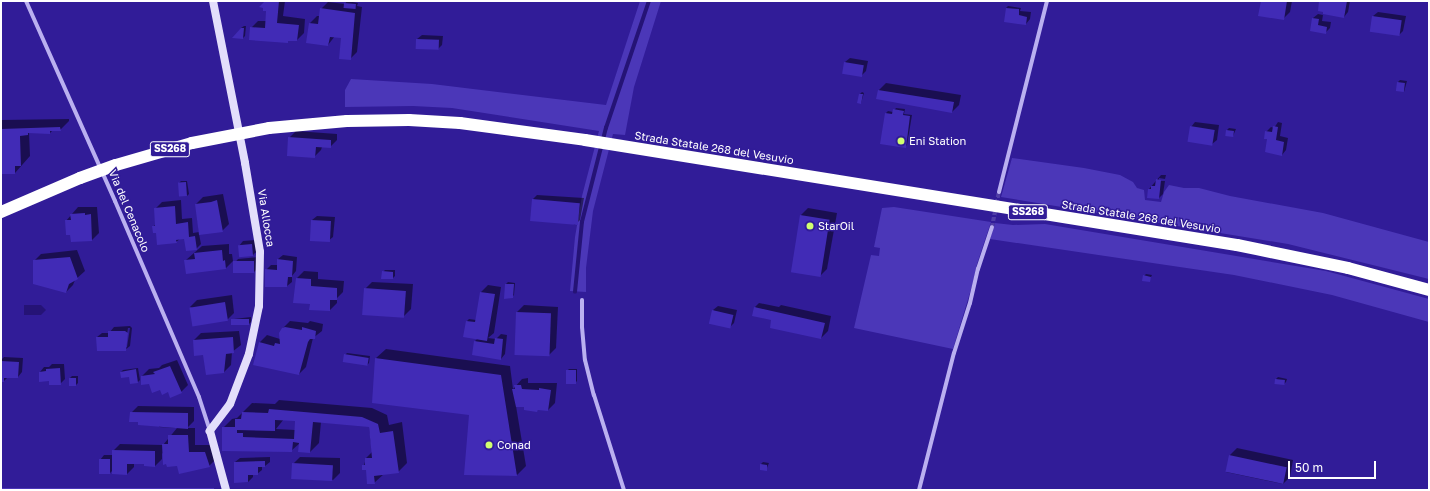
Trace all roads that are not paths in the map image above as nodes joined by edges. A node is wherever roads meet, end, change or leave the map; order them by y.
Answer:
1 (26, 1) edge
2 (213, 1) edge
3 (1047, 1) edge
4 (999, 192) tunnel mouth
5 (1, 212) edge
6 (992, 227) tunnel mouth
7 (1429, 290) edge
8 (582, 300) dead end
9 (210, 431) junction
10 (226, 490) edge
11 (624, 490) edge
12 (919, 490) edge

1 - 9 street, Via del Cenacolo
2 - 9 street, Via Allocca
3 - 4 street
5 - 7 highway, Strada Statale 268 del Vesuvio / SS268, bridge
6 - 12 street
8 - 11 street
9 - 10 street

